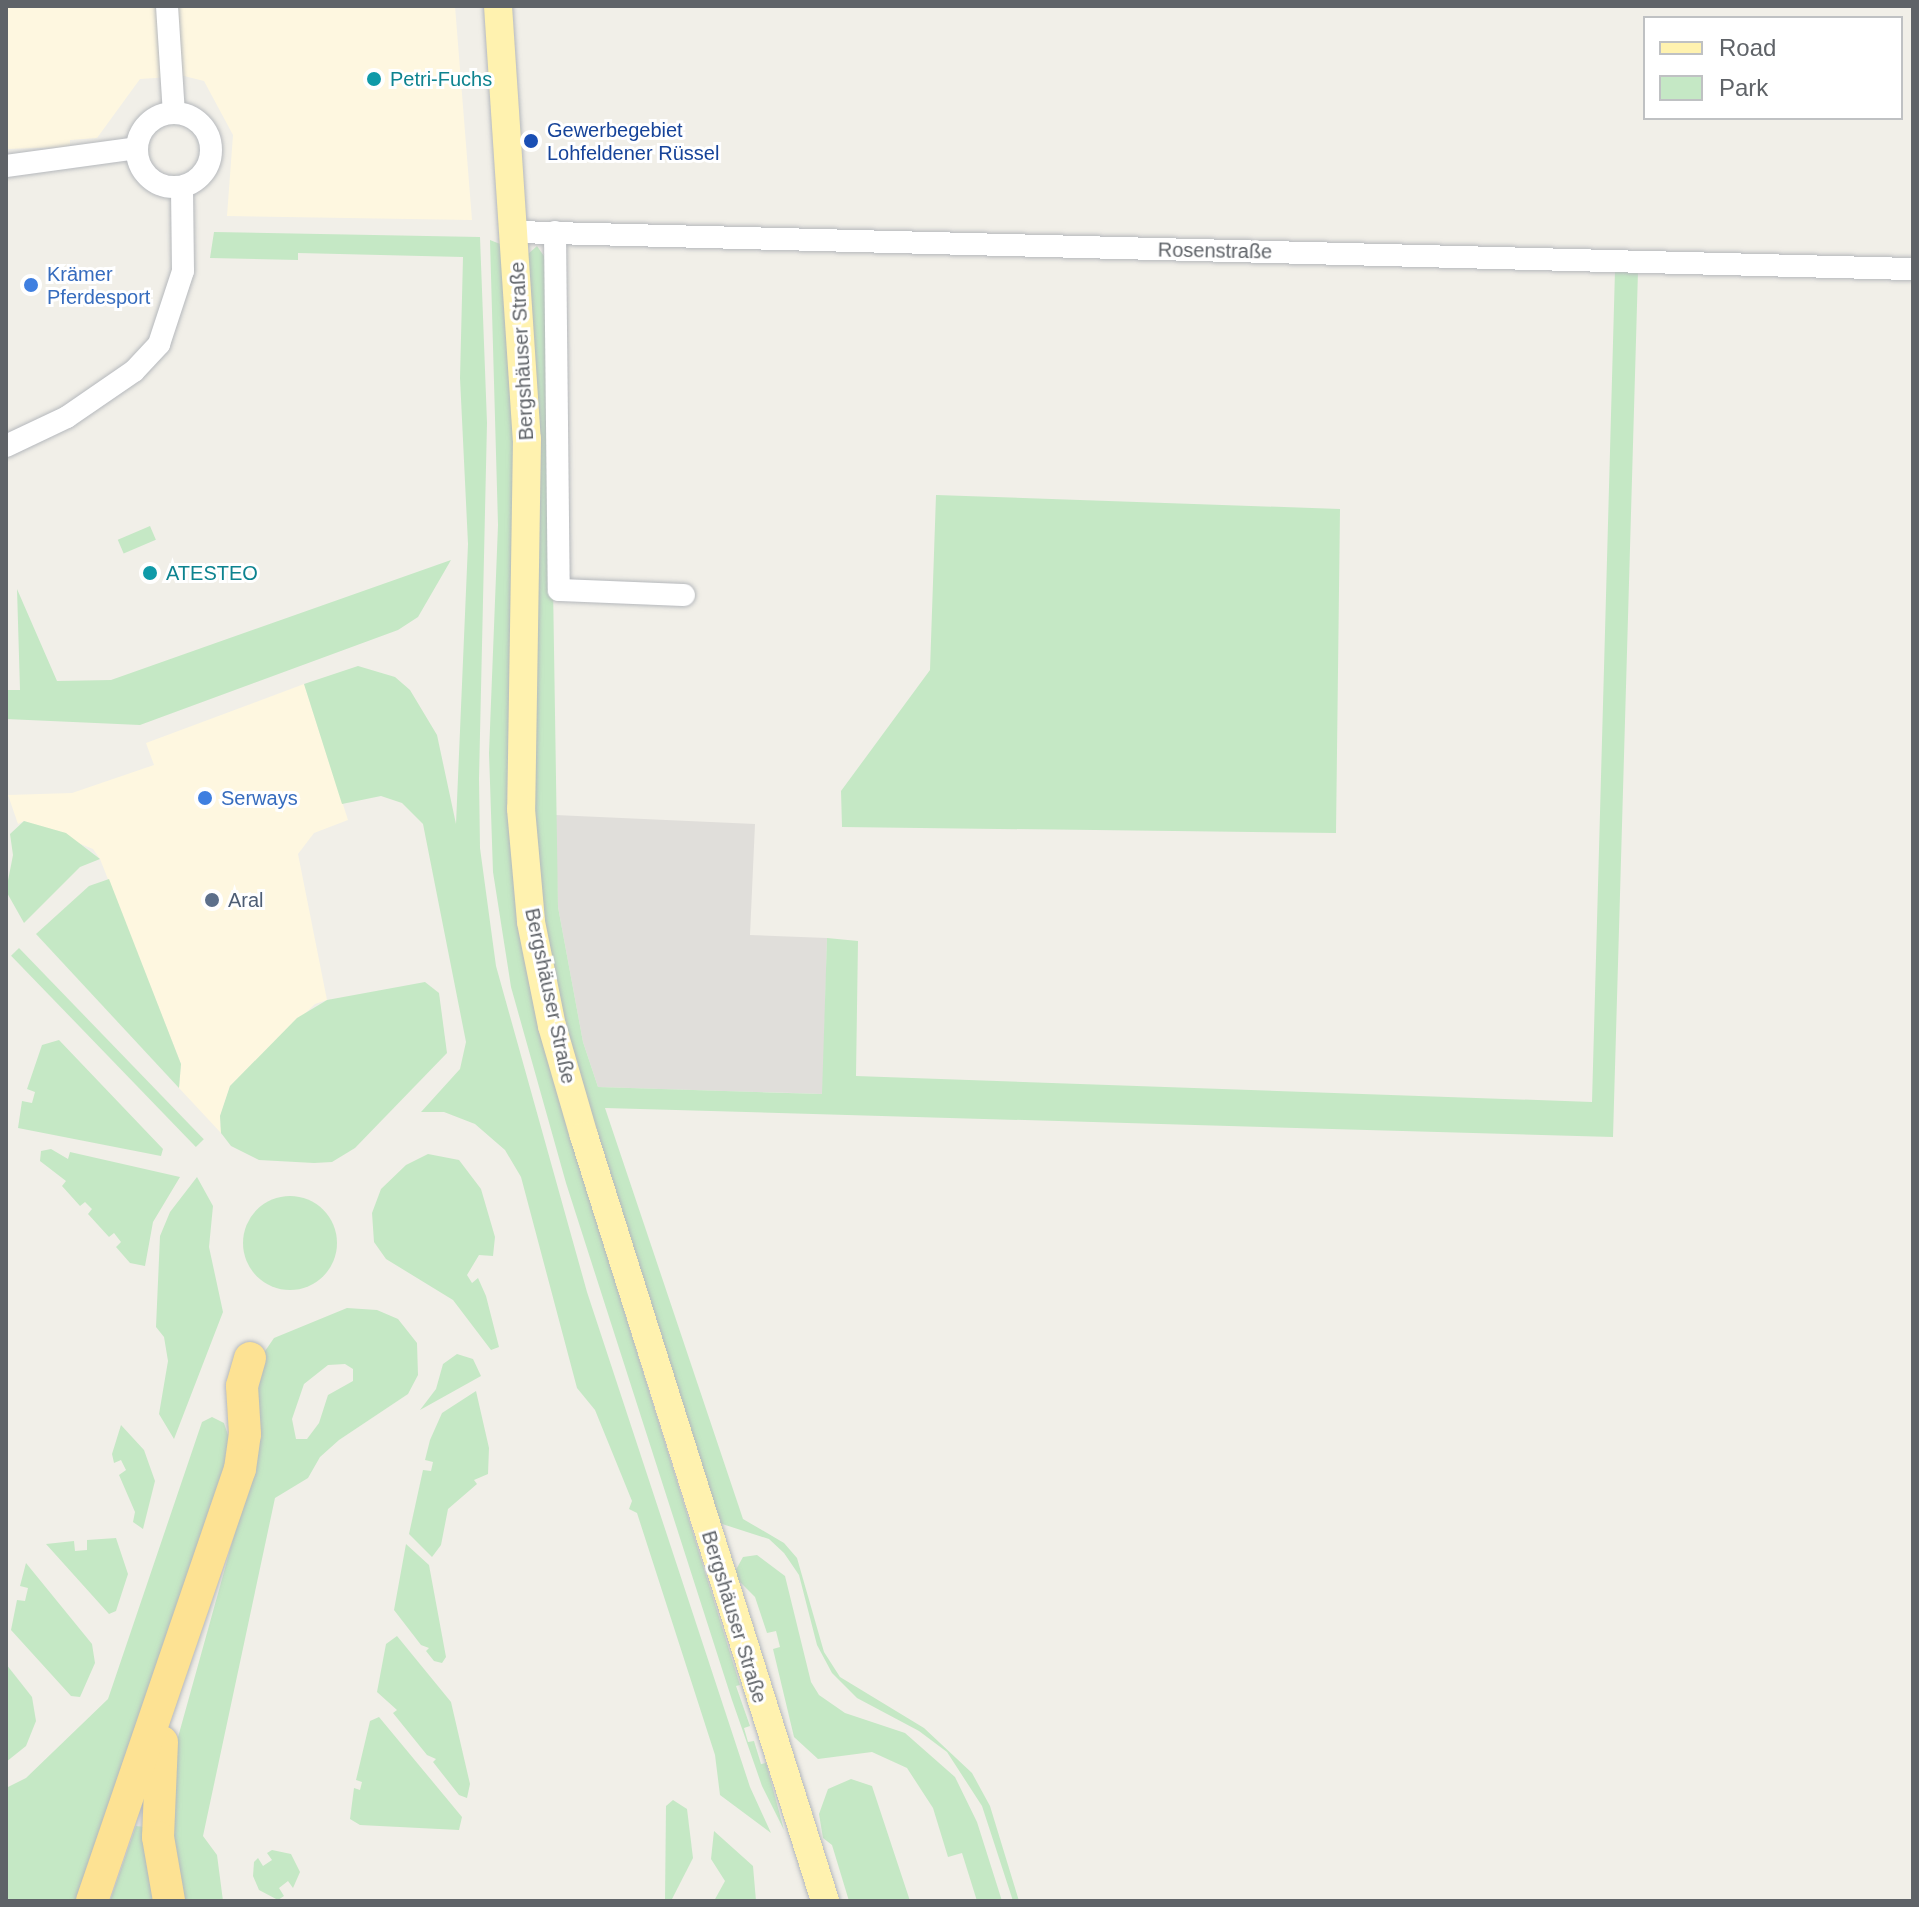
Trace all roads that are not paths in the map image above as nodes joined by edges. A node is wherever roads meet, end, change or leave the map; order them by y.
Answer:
1 (167, 6) edge
2 (498, 6) edge
3 (174, 113) junction
4 (137, 148) junction
5 (6, 166) edge
6 (182, 187) junction
7 (516, 232) junction
8 (555, 232) junction
9 (1913, 269) edge
10 (6, 446) edge
11 (684, 595) dead end
12 (250, 1358) dead end
13 (169, 1682) junction
14 (92, 1901) edge
15 (169, 1901) edge
16 (825, 1901) edge

1 - 3 street
2 - 7 main road, Bergshäuser Straße
3 - 4 street
3 - 6 street
4 - 5 street
4 - 6 street
6 - 10 street
7 - 8 street, Rosenstraße
7 - 16 main road, Bergshäuser Straße
8 - 9 street, Rosenstraße
8 - 11 street, Bergshäuser Straße
12 - 13 highway
13 - 14 highway
13 - 15 highway

